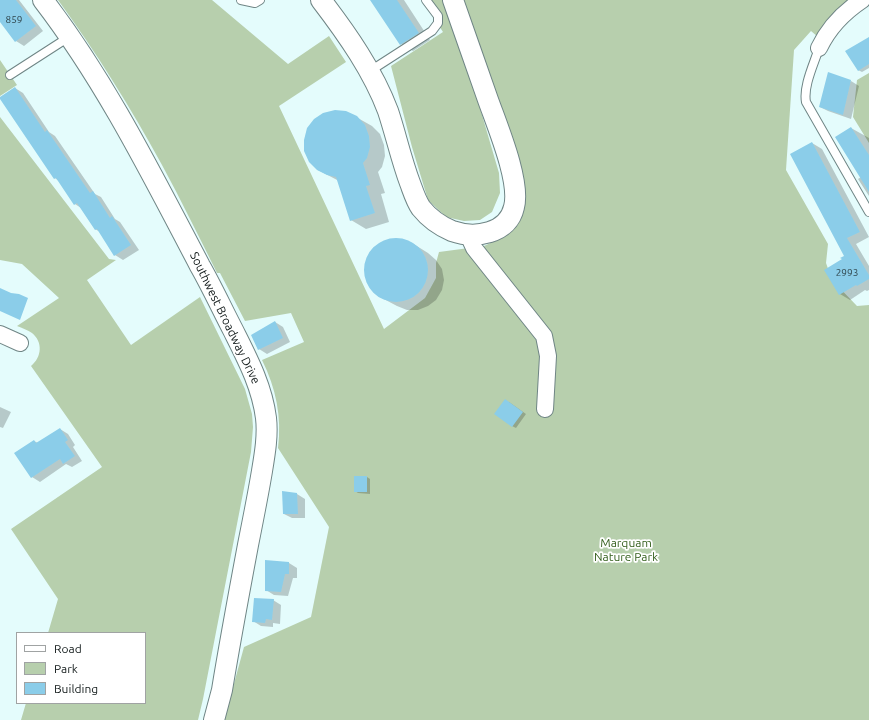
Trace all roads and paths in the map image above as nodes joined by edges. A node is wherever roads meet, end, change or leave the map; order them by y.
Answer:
1 (42, 0) edge
2 (241, 0) edge
3 (260, 0) edge
4 (321, 0) edge
5 (426, 0) edge
6 (453, 0) edge
7 (862, 0) edge
8 (70, 36) junction
9 (819, 48) joint
10 (369, 72) junction
11 (10, 75) dead end
12 (869, 212) edge
13 (468, 235) junction
14 (0, 334) edge
15 (20, 343) dead end
16 (545, 409) dead end
17 (214, 720) edge

1 - 8 street, Southwest Broadway Drive
2 - 3 lane
4 - 10 street
5 - 10 lane
6 - 13 street
7 - 9 street
8 - 11 lane
8 - 17 street, Southwest Broadway Drive
9 - 12 lane
10 - 13 street
13 - 16 street
14 - 15 street

